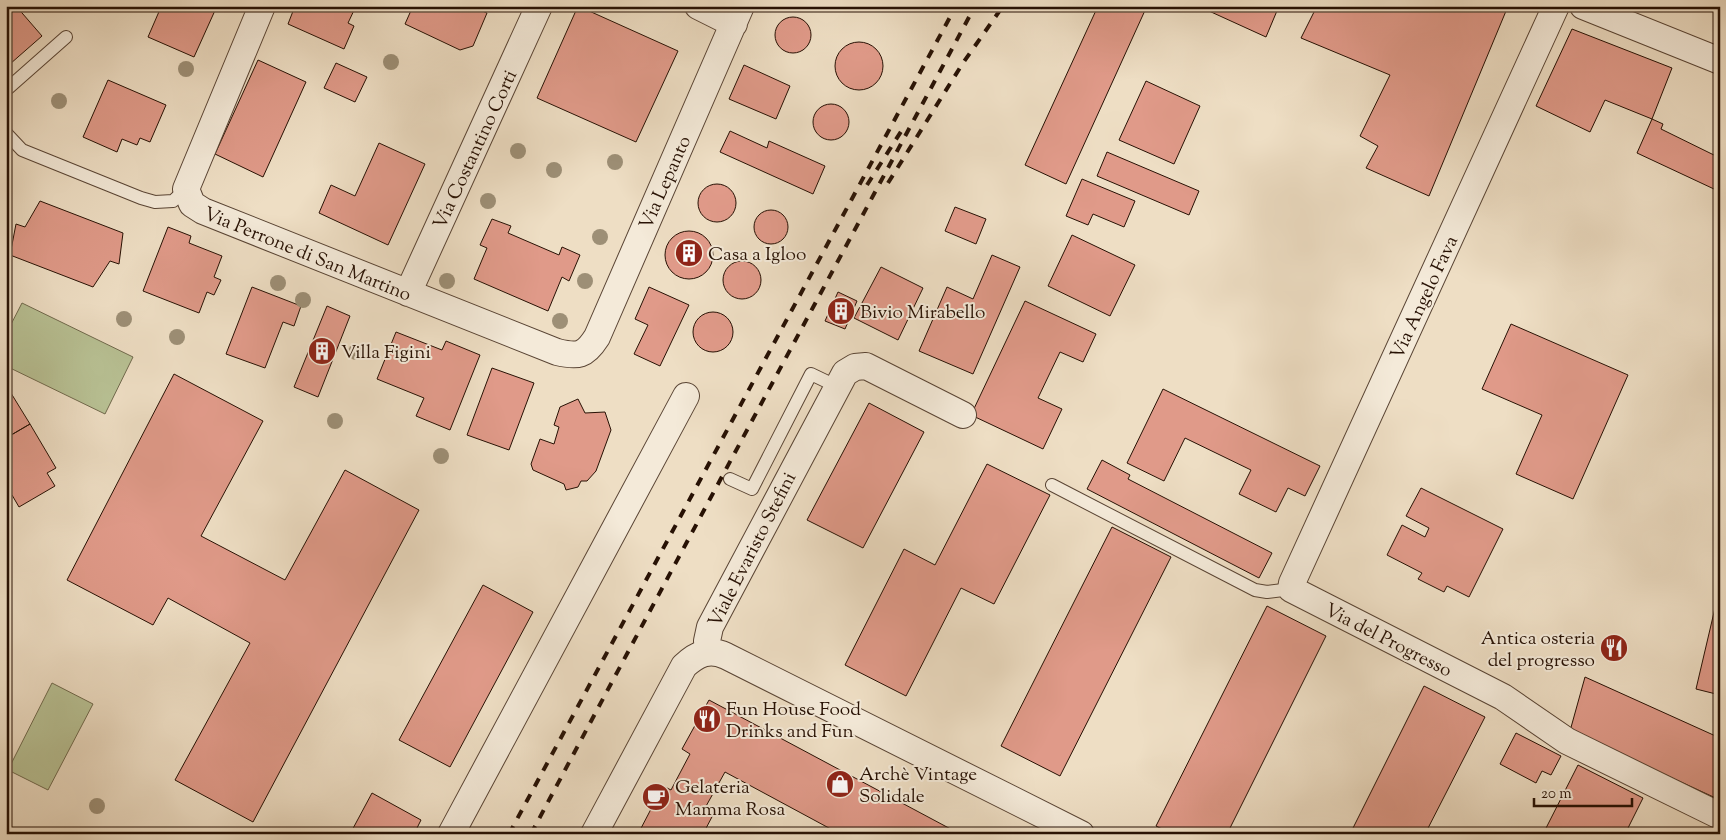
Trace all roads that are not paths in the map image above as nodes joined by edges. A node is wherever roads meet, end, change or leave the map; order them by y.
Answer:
1 (262, 6) edge
2 (539, 6) edge
3 (698, 6) edge
4 (1556, 6) edge
5 (1583, 6) edge
6 (738, 15) edge
7 (66, 36) dead end
8 (1720, 61) edge
9 (6, 90) edge
10 (6, 133) edge
11 (186, 189) junction
12 (408, 293) junction
13 (581, 354) joint
14 (836, 386) junction
15 (686, 396) dead end
16 (963, 415) dead end
17 (730, 479) dead end
18 (1052, 484) dead end
19 (1291, 589) junction
20 (708, 651) junction
21 (1720, 816) edge
22 (451, 834) edge
23 (594, 834) edge
24 (1081, 834) edge

1 - 11 street
2 - 12 street, Via Costantino Corti
3 - 6 street
4 - 19 street, Via Angelo Fava
5 - 8 street
6 - 13 street, Via Lepanto
7 - 9 lane
10 - 11 lane, Via Perrone di San Martino
11 - 12 street, Via Perrone di San Martino
12 - 13 street, Via Perrone di San Martino
14 - 16 street, Viale Evaristo Stefini
14 - 17 lane
14 - 20 street, Viale Evaristo Stefini
15 - 22 street
18 - 19 lane
19 - 21 street, Via del Progresso
20 - 23 street, Viale Evaristo Stefini
20 - 24 street

